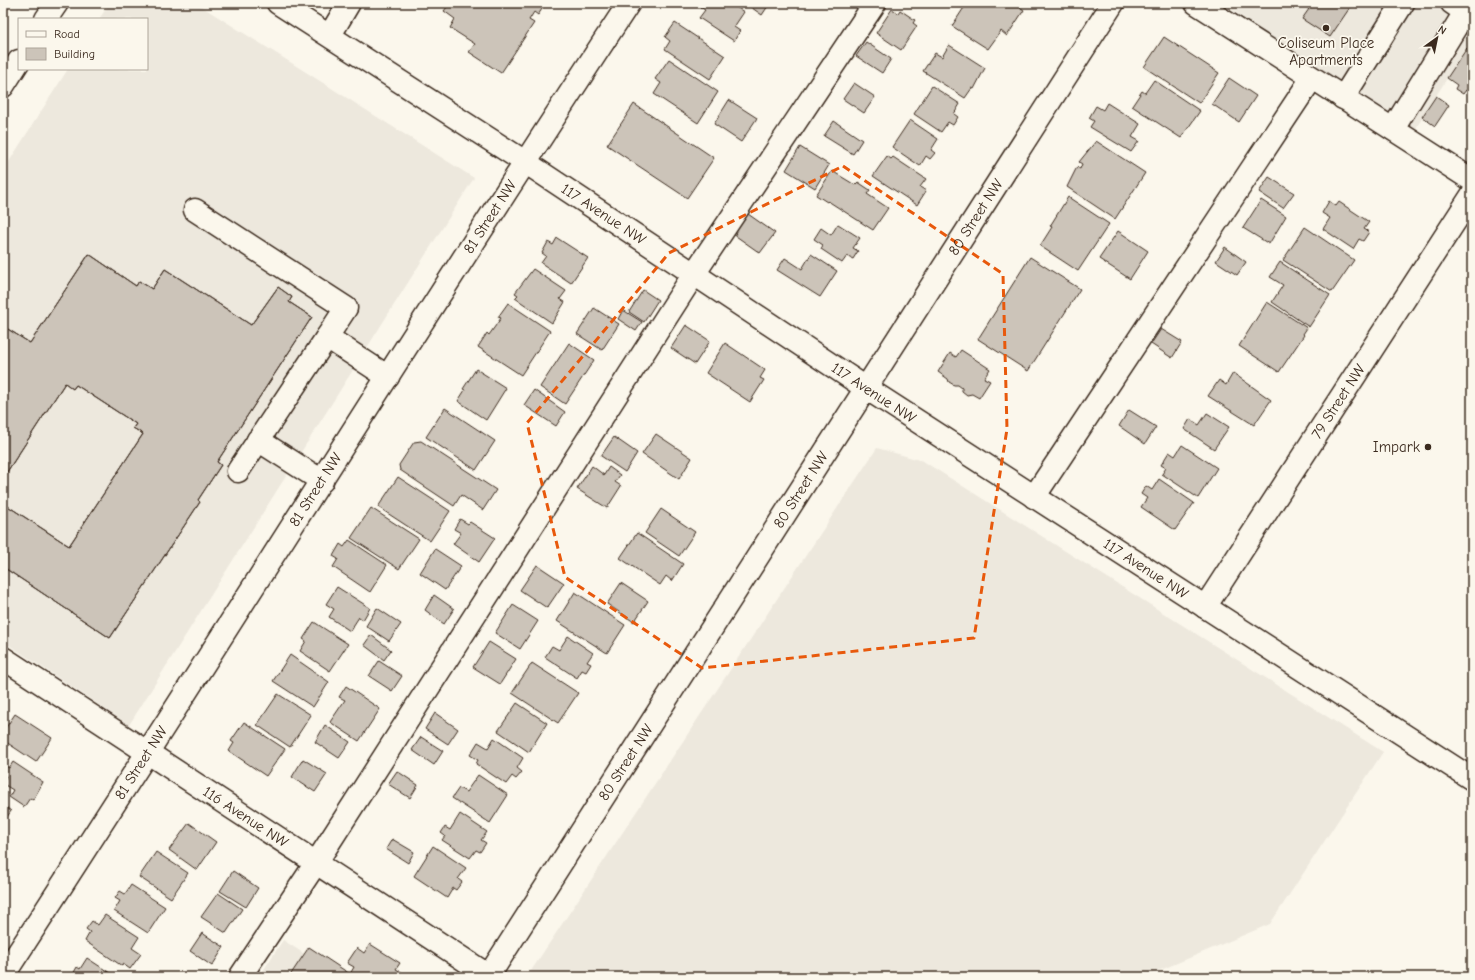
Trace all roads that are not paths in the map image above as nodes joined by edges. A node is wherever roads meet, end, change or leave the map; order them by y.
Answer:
1 (57, 3) edge
2 (278, 3) edge
3 (349, 3) edge
4 (629, 3) edge
5 (875, 3) edge
6 (1113, 3) edge
7 (1196, 3) edge
8 (1403, 3) edge
9 (1452, 3) edge
10 (47, 18) edge
11 (330, 35) junction
12 (18, 63) edge
13 (1312, 78) junction
14 (3, 86) edge
15 (1343, 98) junction
16 (1393, 129) junction
17 (525, 162) junction
18 (1472, 180) edge
19 (1472, 196) edge
20 (195, 210) dead end
21 (694, 274) junction
22 (327, 337) junction
23 (388, 377) junction
24 (866, 388) junction
25 (258, 440) junction
26 (238, 471) dead end
27 (322, 481) junction
28 (1034, 496) junction
29 (1206, 607) junction
30 (3, 658) edge
31 (149, 753) junction
32 (1472, 779) edge
33 (316, 863) junction
34 (3, 976) edge
35 (240, 977) edge
36 (488, 977) edge

1 - 10 street
2 - 11 street, 117 Avenue NW
3 - 11 street
4 - 17 street, 81 Street NW
5 - 21 street
6 - 24 street, 80 Street NW
7 - 13 street
8 - 15 street
9 - 16 street
11 - 17 street, 117 Avenue NW
12 - 14 street
13 - 15 street
13 - 28 street
15 - 16 street
16 - 18 street
17 - 21 street, 117 Avenue NW
17 - 23 street, 81 Street NW
19 - 29 street, 79 Street NW
20 - 22 street
21 - 24 street, 117 Avenue NW
21 - 33 street
22 - 23 street
22 - 25 street
23 - 27 street, 81 Street NW
24 - 28 street, 117 Avenue NW
24 - 36 street, 80 Street NW
25 - 26 street
25 - 27 street
27 - 31 street, 81 Street NW
28 - 29 street, 117 Avenue NW
29 - 32 street, 117 Avenue NW
30 - 31 street, 116 Avenue NW
31 - 33 street, 116 Avenue NW
31 - 34 street, 81 Street NW
33 - 35 street
33 - 36 street, 116 Avenue NW

